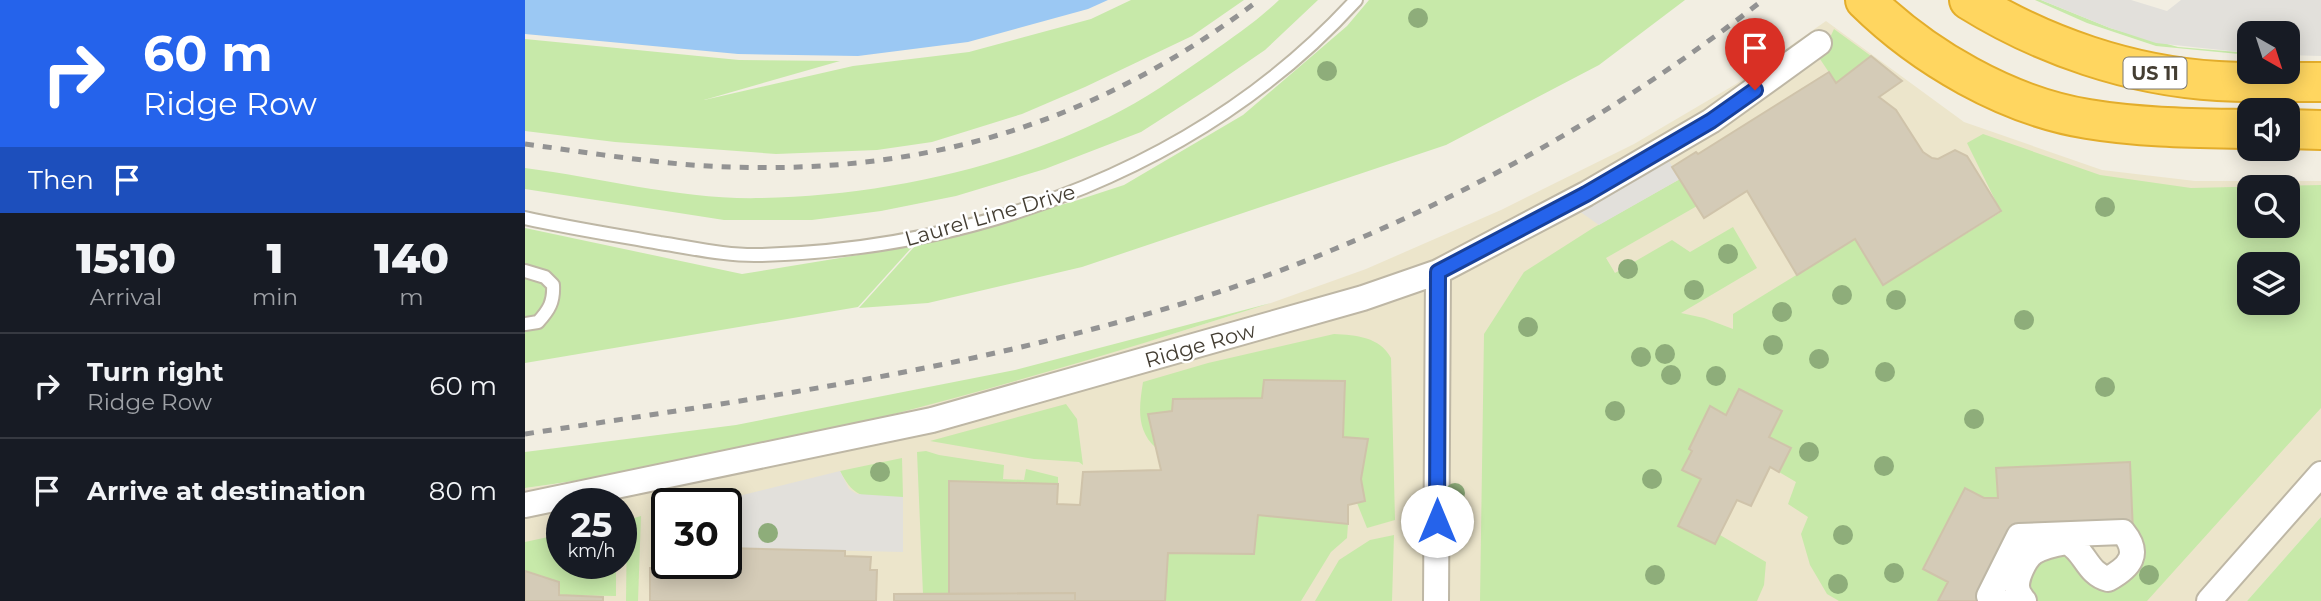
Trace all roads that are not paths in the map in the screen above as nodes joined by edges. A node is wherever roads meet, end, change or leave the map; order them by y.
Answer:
1 (1356, 0) edge
2 (1865, 0) edge
3 (1969, 0) edge
4 (1819, 43) dead end
5 (2321, 82) edge
6 (2237, 129) edge
7 (2300, 129) edge
8 (2321, 130) edge
9 (525, 218) edge
10 (525, 271) edge
11 (1438, 272) junction
12 (525, 324) edge
13 (2321, 474) edge
14 (525, 505) edge
15 (1436, 601) edge
16 (1999, 601) edge
17 (2024, 601) edge
18 (2209, 601) edge

1 - 9 lane, Laurel Line Drive
2 - 6 highway
3 - 5 highway, US 11
4 - 11 street, Ridge Row
7 - 8 highway
10 - 12 lane
11 - 14 street, Ridge Row
11 - 15 street
13 - 18 street
16 - 17 street

